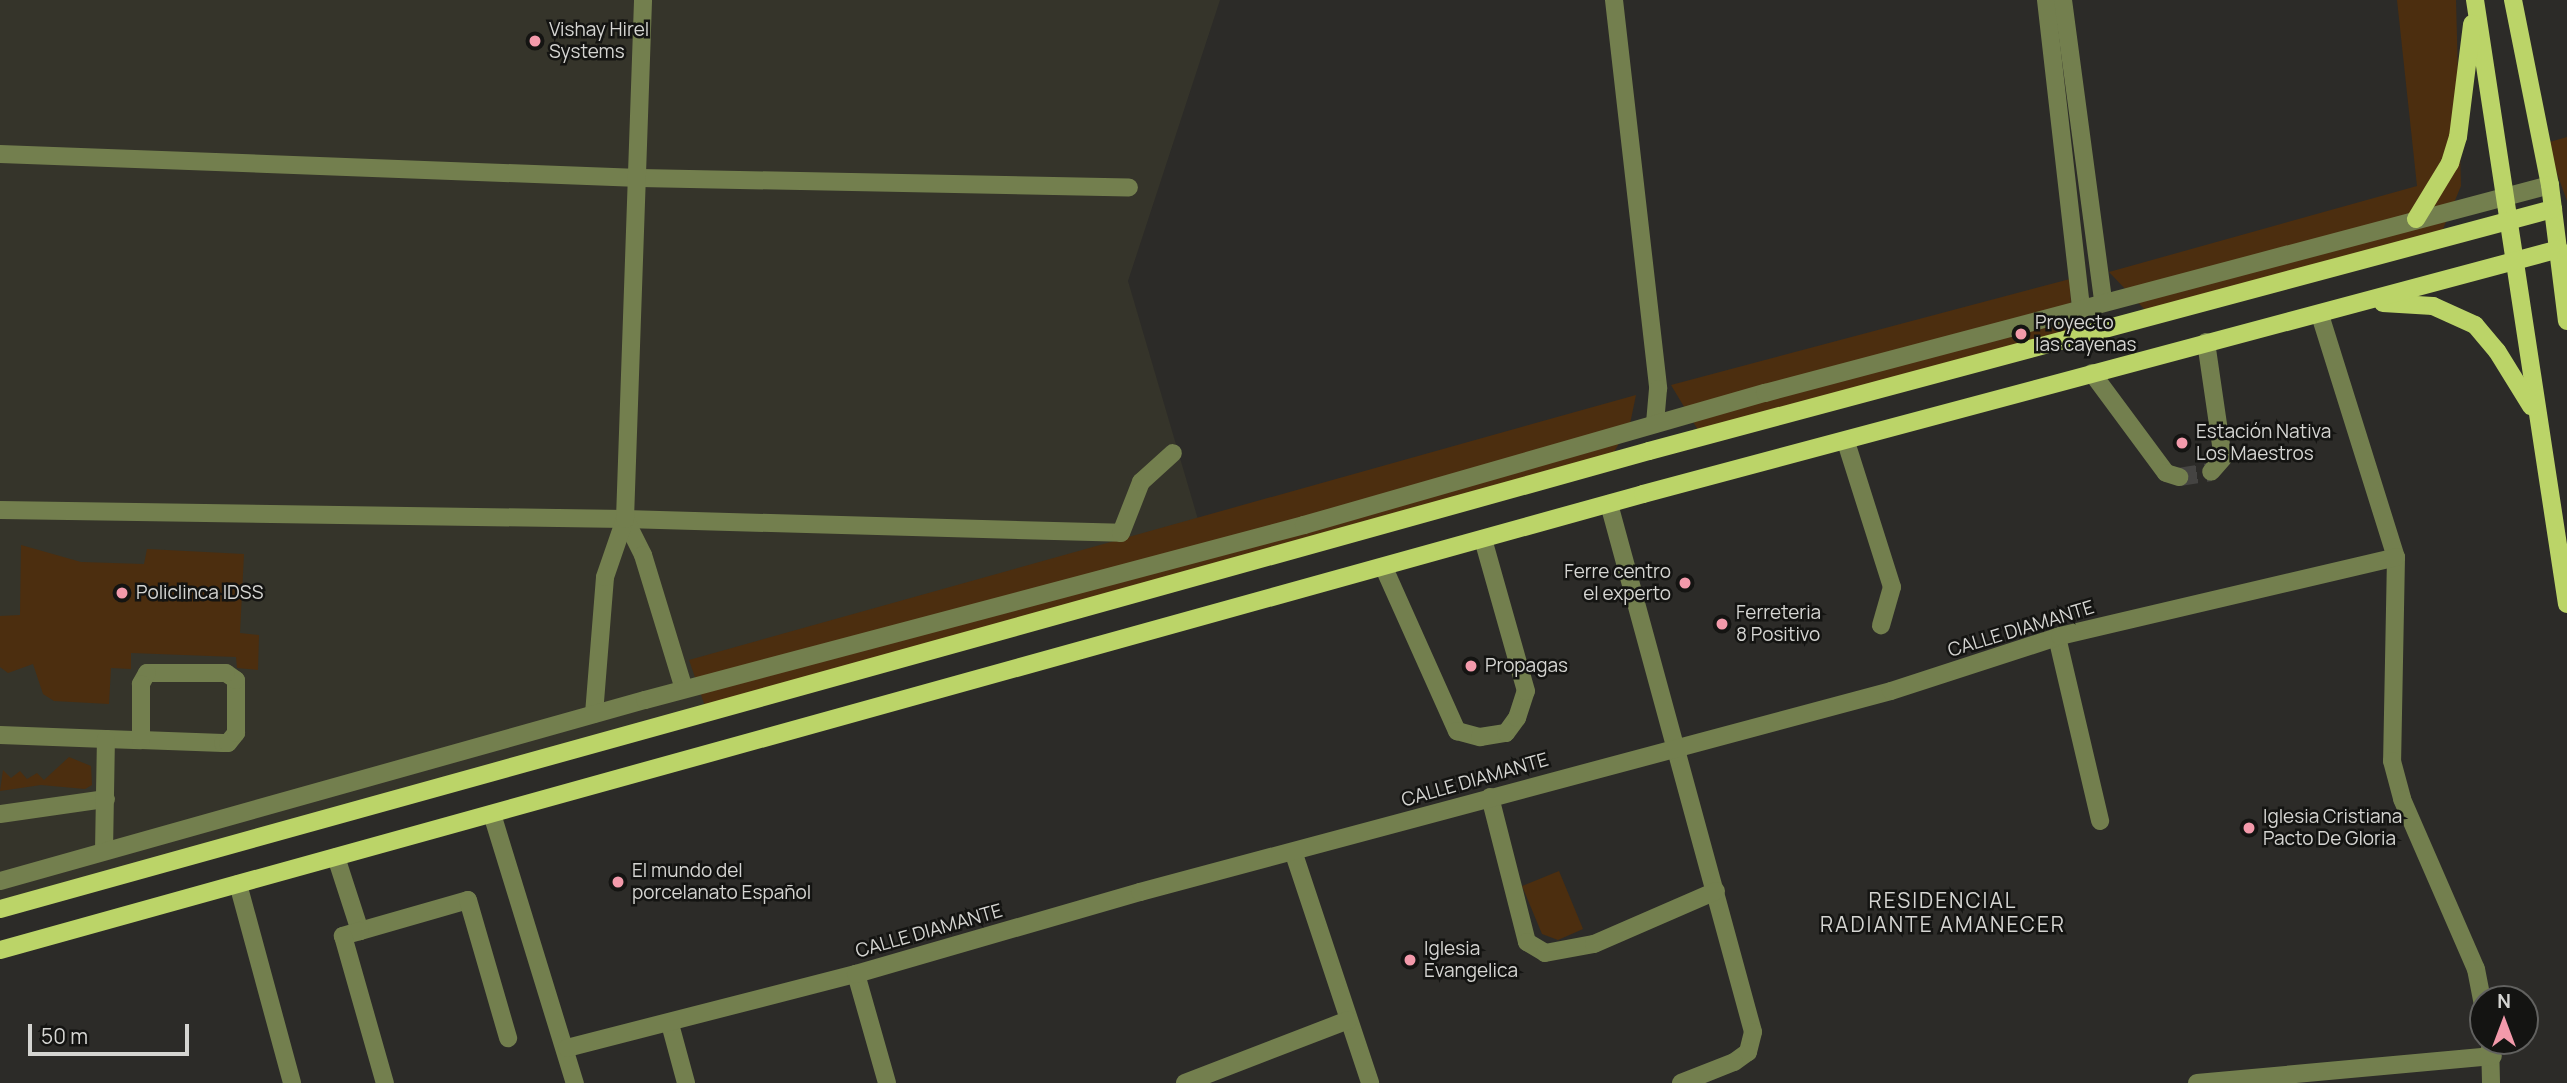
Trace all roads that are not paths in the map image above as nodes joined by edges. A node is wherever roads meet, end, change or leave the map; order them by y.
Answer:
1 (643, 0) edge
2 (1614, 0) edge
3 (2046, 0) edge
4 (2474, 0) edge
5 (2512, 0) edge
6 (2058, 12) edge
7 (2082, 148) junction
8 (2064, 150) junction
9 (0, 154) edge
10 (640, 178) junction
11 (2550, 185) junction
12 (1129, 187) dead end
13 (2502, 196) junction
14 (2560, 207) edge
15 (2416, 219) junction
16 (2506, 222) junction
17 (2563, 247) edge
18 (2512, 261) junction
19 (2099, 280) junction
20 (2080, 284) junction
21 (2103, 301) junction
22 (2369, 302) junction
23 (2081, 307) junction
24 (2320, 315) junction
25 (2567, 321) edge
26 (2206, 342) junction
27 (2092, 373) junction
28 (2537, 416) junction
29 (1655, 424) junction
30 (1846, 442) junction
31 (1174, 453) dead end
32 (2211, 472) dead end
33 (2179, 477) dead end
34 (1609, 504) junction
35 (0, 510) edge
36 (625, 519) junction
37 (1483, 540) junction
38 (2396, 557) junction
39 (1384, 568) junction
40 (2567, 604) edge
41 (1881, 625) dead end
42 (2057, 637) junction
43 (684, 689) junction
44 (594, 714) junction
45 (0, 735) edge
46 (106, 739) junction
47 (141, 740) junction
48 (1675, 746) junction
49 (1490, 797) junction
50 (106, 799) junction
51 (0, 814) edge
52 (492, 814) junction
53 (2100, 821) dead end
54 (104, 851) junction
55 (1294, 854) junction
56 (336, 857) junction
57 (0, 881) edge
58 (238, 884) junction
59 (1716, 891) junction
60 (0, 909) edge
61 (360, 931) junction
62 (0, 950) edge
63 (856, 974) junction
64 (2479, 985) edge
65 (1348, 1020) junction
66 (670, 1024) junction
67 (508, 1038) dead end
68 (567, 1048) junction
69 (2469, 1052) edge
70 (2491, 1055) edge
71 (2325, 1077) edge
72 (292, 1083) edge
73 (385, 1083) edge
74 (575, 1083) edge
75 (686, 1083) edge
76 (887, 1083) edge
77 (1185, 1083) edge
78 (1370, 1083) edge
79 (1681, 1083) edge
80 (2197, 1083) edge
81 (2491, 1083) edge

1 - 10 street
2 - 29 street
3 - 6 street
4 - 13 main road
4 - 15 main road
5 - 11 main road
6 - 7 street
6 - 8 street
7 - 8 street
7 - 19 street
8 - 20 street
9 - 10 street
10 - 12 street
10 - 36 street
11 - 13 street
11 - 14 main road
13 - 15 street
13 - 16 main road
14 - 16 main road
14 - 17 main road
15 - 21 street
16 - 18 main road
16 - 60 main road
17 - 18 main road
17 - 25 main road
18 - 22 main road
18 - 28 main road
19 - 20 street
19 - 21 street
20 - 23 street
21 - 23 street
22 - 24 main road
22 - 28 main road
23 - 29 street
24 - 26 main road
24 - 38 street
26 - 27 main road
26 - 32 street
27 - 30 main road
27 - 33 street
28 - 40 main road
29 - 43 street
30 - 34 main road
30 - 41 street
31 - 36 street
34 - 37 main road
34 - 48 street
35 - 36 street
36 - 43 street
36 - 44 street
37 - 39 main road
37 - 39 street
38 - 42 street, CALLE DIAMANTE
38 - 64 street
39 - 52 main road
42 - 48 street, CALLE DIAMANTE
42 - 53 street
43 - 44 street
44 - 54 street
45 - 46 street
46 - 47 street
46 - 50 street
47 - 47 street
48 - 49 street, CALLE DIAMANTE
48 - 59 street
49 - 55 street, CALLE DIAMANTE
49 - 59 street
50 - 51 street
50 - 54 street
52 - 56 main road
52 - 68 street
54 - 57 street
55 - 63 street, CALLE DIAMANTE
55 - 65 street
56 - 58 main road
56 - 61 street
58 - 62 main road
58 - 72 street
59 - 79 street
61 - 67 street
61 - 73 street
63 - 66 street, CALLE DIAMANTE
63 - 76 street
65 - 77 street
65 - 78 street
66 - 68 street, CALLE DIAMANTE
66 - 75 street
68 - 74 street
69 - 71 street
70 - 81 street
71 - 80 street

